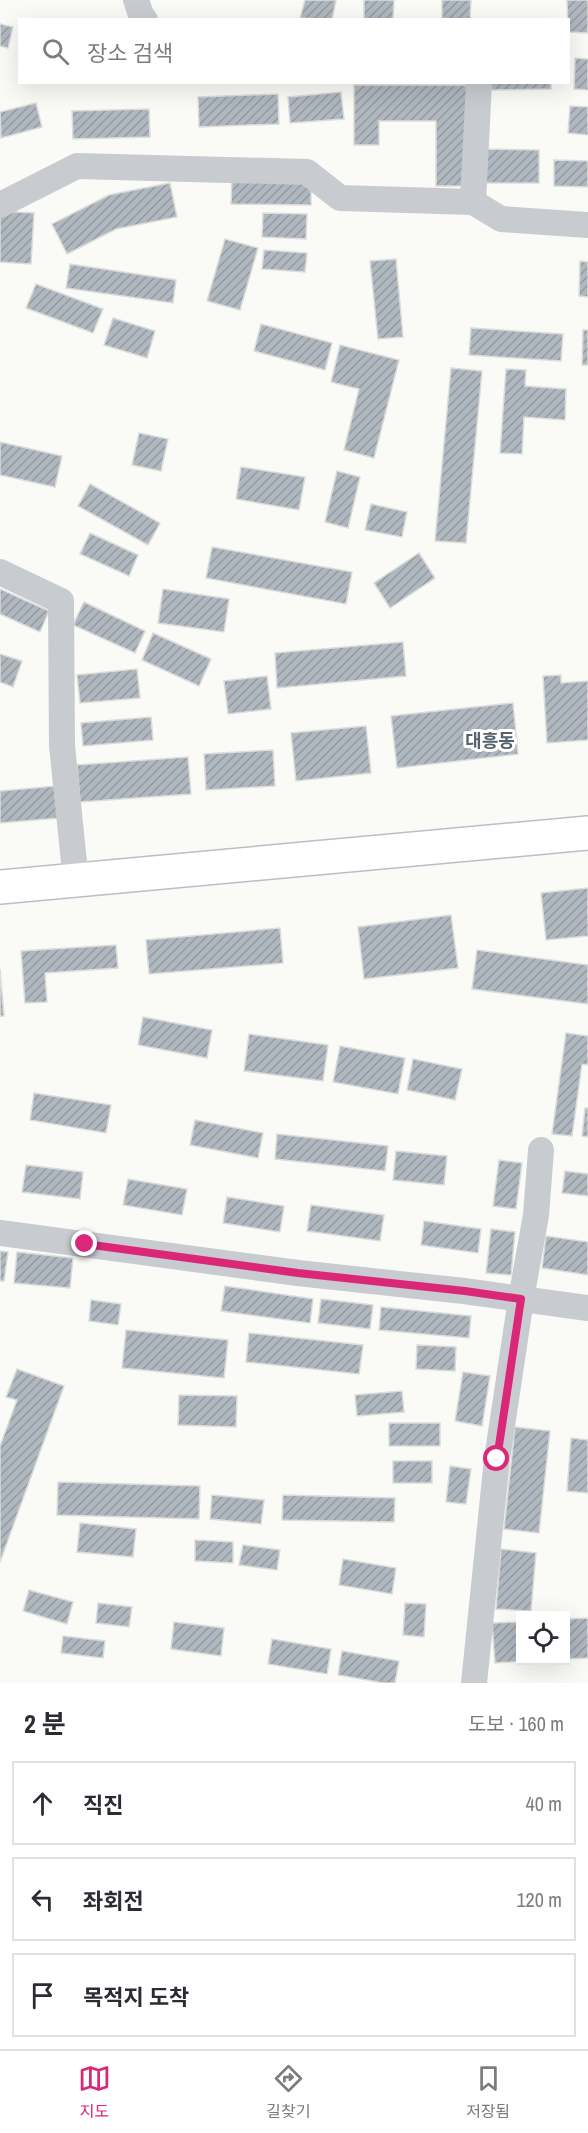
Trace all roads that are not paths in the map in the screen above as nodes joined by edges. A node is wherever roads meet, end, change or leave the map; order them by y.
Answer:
1 (136, 0) edge
2 (143, 18) edge
3 (479, 84) edge
4 (473, 202) junction
5 (0, 206) edge
6 (588, 225) edge
7 (0, 572) edge
8 (588, 834) edge
9 (76, 881) junction
10 (0, 887) edge
11 (541, 1150) dead end
12 (0, 1233) edge
13 (521, 1299) junction
14 (588, 1308) edge
15 (474, 1683) edge

1 - 2 street
3 - 4 street
4 - 5 street
4 - 6 street
7 - 9 street
8 - 9 main road
9 - 10 main road
11 - 13 street
12 - 13 street
13 - 14 street
13 - 15 street

